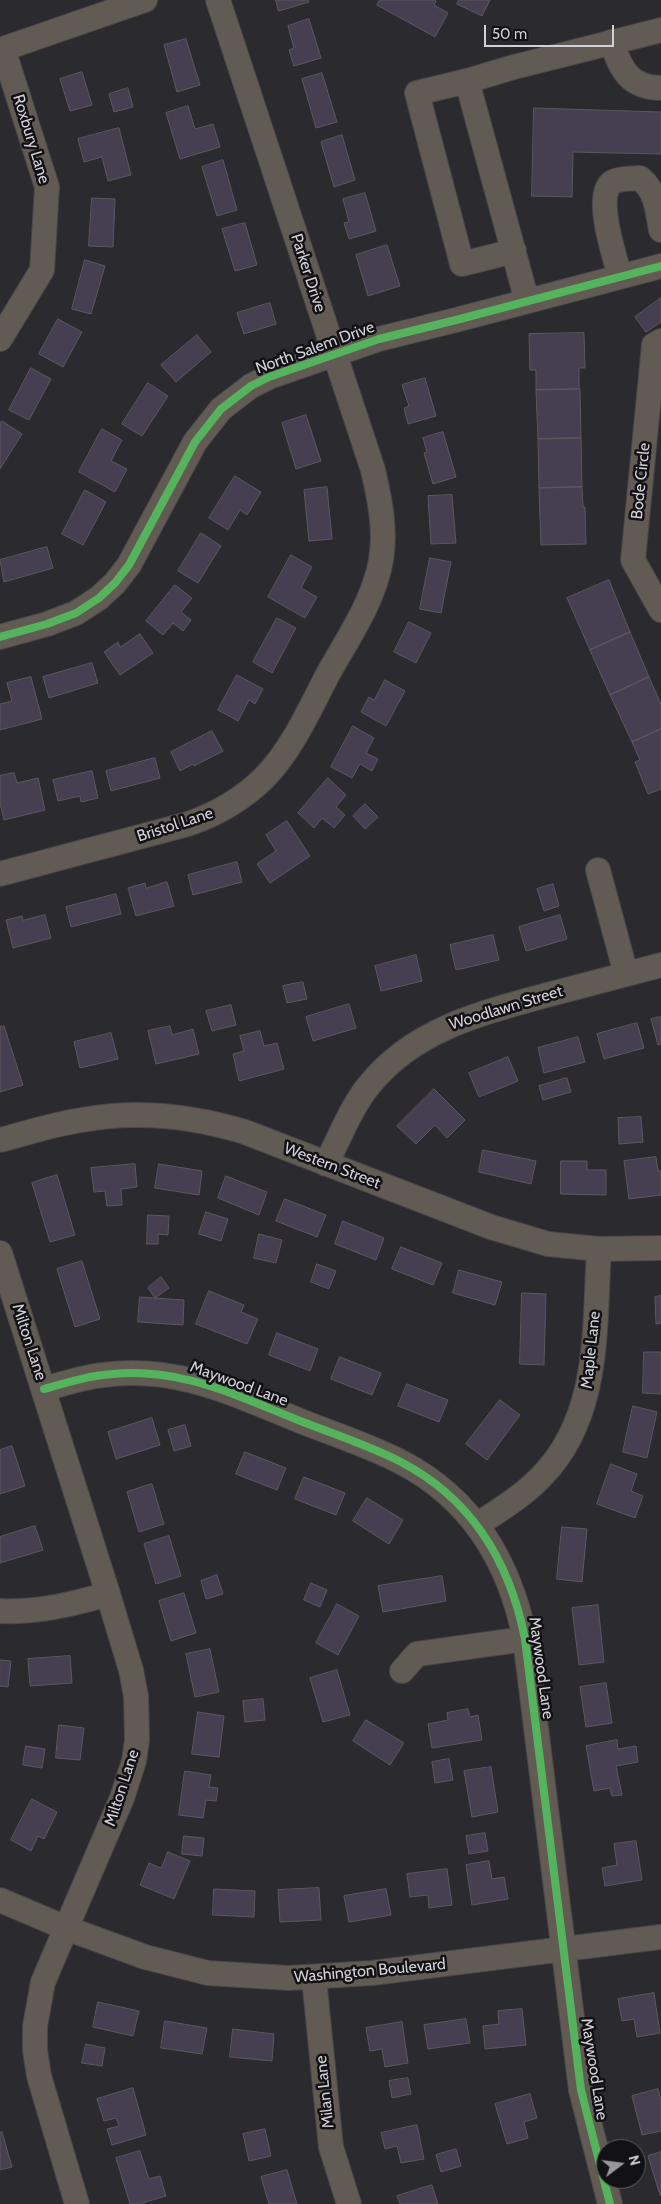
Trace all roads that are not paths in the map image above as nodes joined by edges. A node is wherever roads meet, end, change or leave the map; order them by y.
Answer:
1 (145, 0) edge
2 (218, 0) edge
3 (661, 30) edge
4 (611, 42) junction
5 (1, 50) edge
6 (467, 81) junction
7 (661, 88) edge
8 (661, 230) edge
9 (514, 251) junction
10 (661, 266) edge
11 (620, 276) junction
12 (527, 301) junction
13 (0, 338) edge
14 (658, 343) edge
15 (335, 354) junction
16 (365, 606) joint
17 (661, 610) edge
18 (0, 637) edge
19 (598, 870) dead end
20 (0, 874) edge
21 (661, 965) edge
22 (626, 974) junction
23 (0, 1140) edge
24 (326, 1164) junction
25 (661, 1248) edge
26 (599, 1249) junction
27 (0, 1253) edge
28 (44, 1389) junction
29 (477, 1525) junction
30 (108, 1594) junction
31 (0, 1611) edge
32 (525, 1639) junction
33 (402, 1671) dead end
34 (0, 1900) edge
35 (66, 1928) junction
36 (661, 1937) edge
37 (562, 1949) junction
38 (314, 1978) junction
39 (73, 2203) edge
40 (349, 2204) edge
41 (610, 2204) edge

1 - 5 street
2 - 15 street, Parker Drive
3 - 4 street
4 - 6 street
4 - 7 street
5 - 13 street, Roxbury Lane
6 - 9 street
6 - 9 street
8 - 11 street
9 - 12 street
10 - 11 street, North Salem Drive
11 - 12 street, North Salem Drive
12 - 15 street, North Salem Drive
14 - 17 street, Bode Circle
15 - 16 street, Parker Drive
15 - 18 street, North Salem Drive
16 - 20 street, Bristol Lane
19 - 22 street
21 - 22 street, Woodlawn Street
22 - 24 street, Woodlawn Street
23 - 24 street, Western Street
24 - 26 street, Western Street
25 - 26 street, Western Street
26 - 29 street, Maple Lane
27 - 28 street, Milton Lane
28 - 29 street, Maywood Lane
28 - 30 street, Milton Lane
29 - 32 street, Maywood Lane
30 - 31 street
30 - 35 street, Milton Lane
32 - 33 street
32 - 37 street, Maywood Lane
34 - 35 street, Washington Boulevard
35 - 38 street, Washington Boulevard
35 - 39 street, Milton Lane
36 - 37 street, Washington Boulevard
37 - 38 street, Washington Boulevard
37 - 41 street, Maywood Lane
38 - 40 street, Milan Lane

